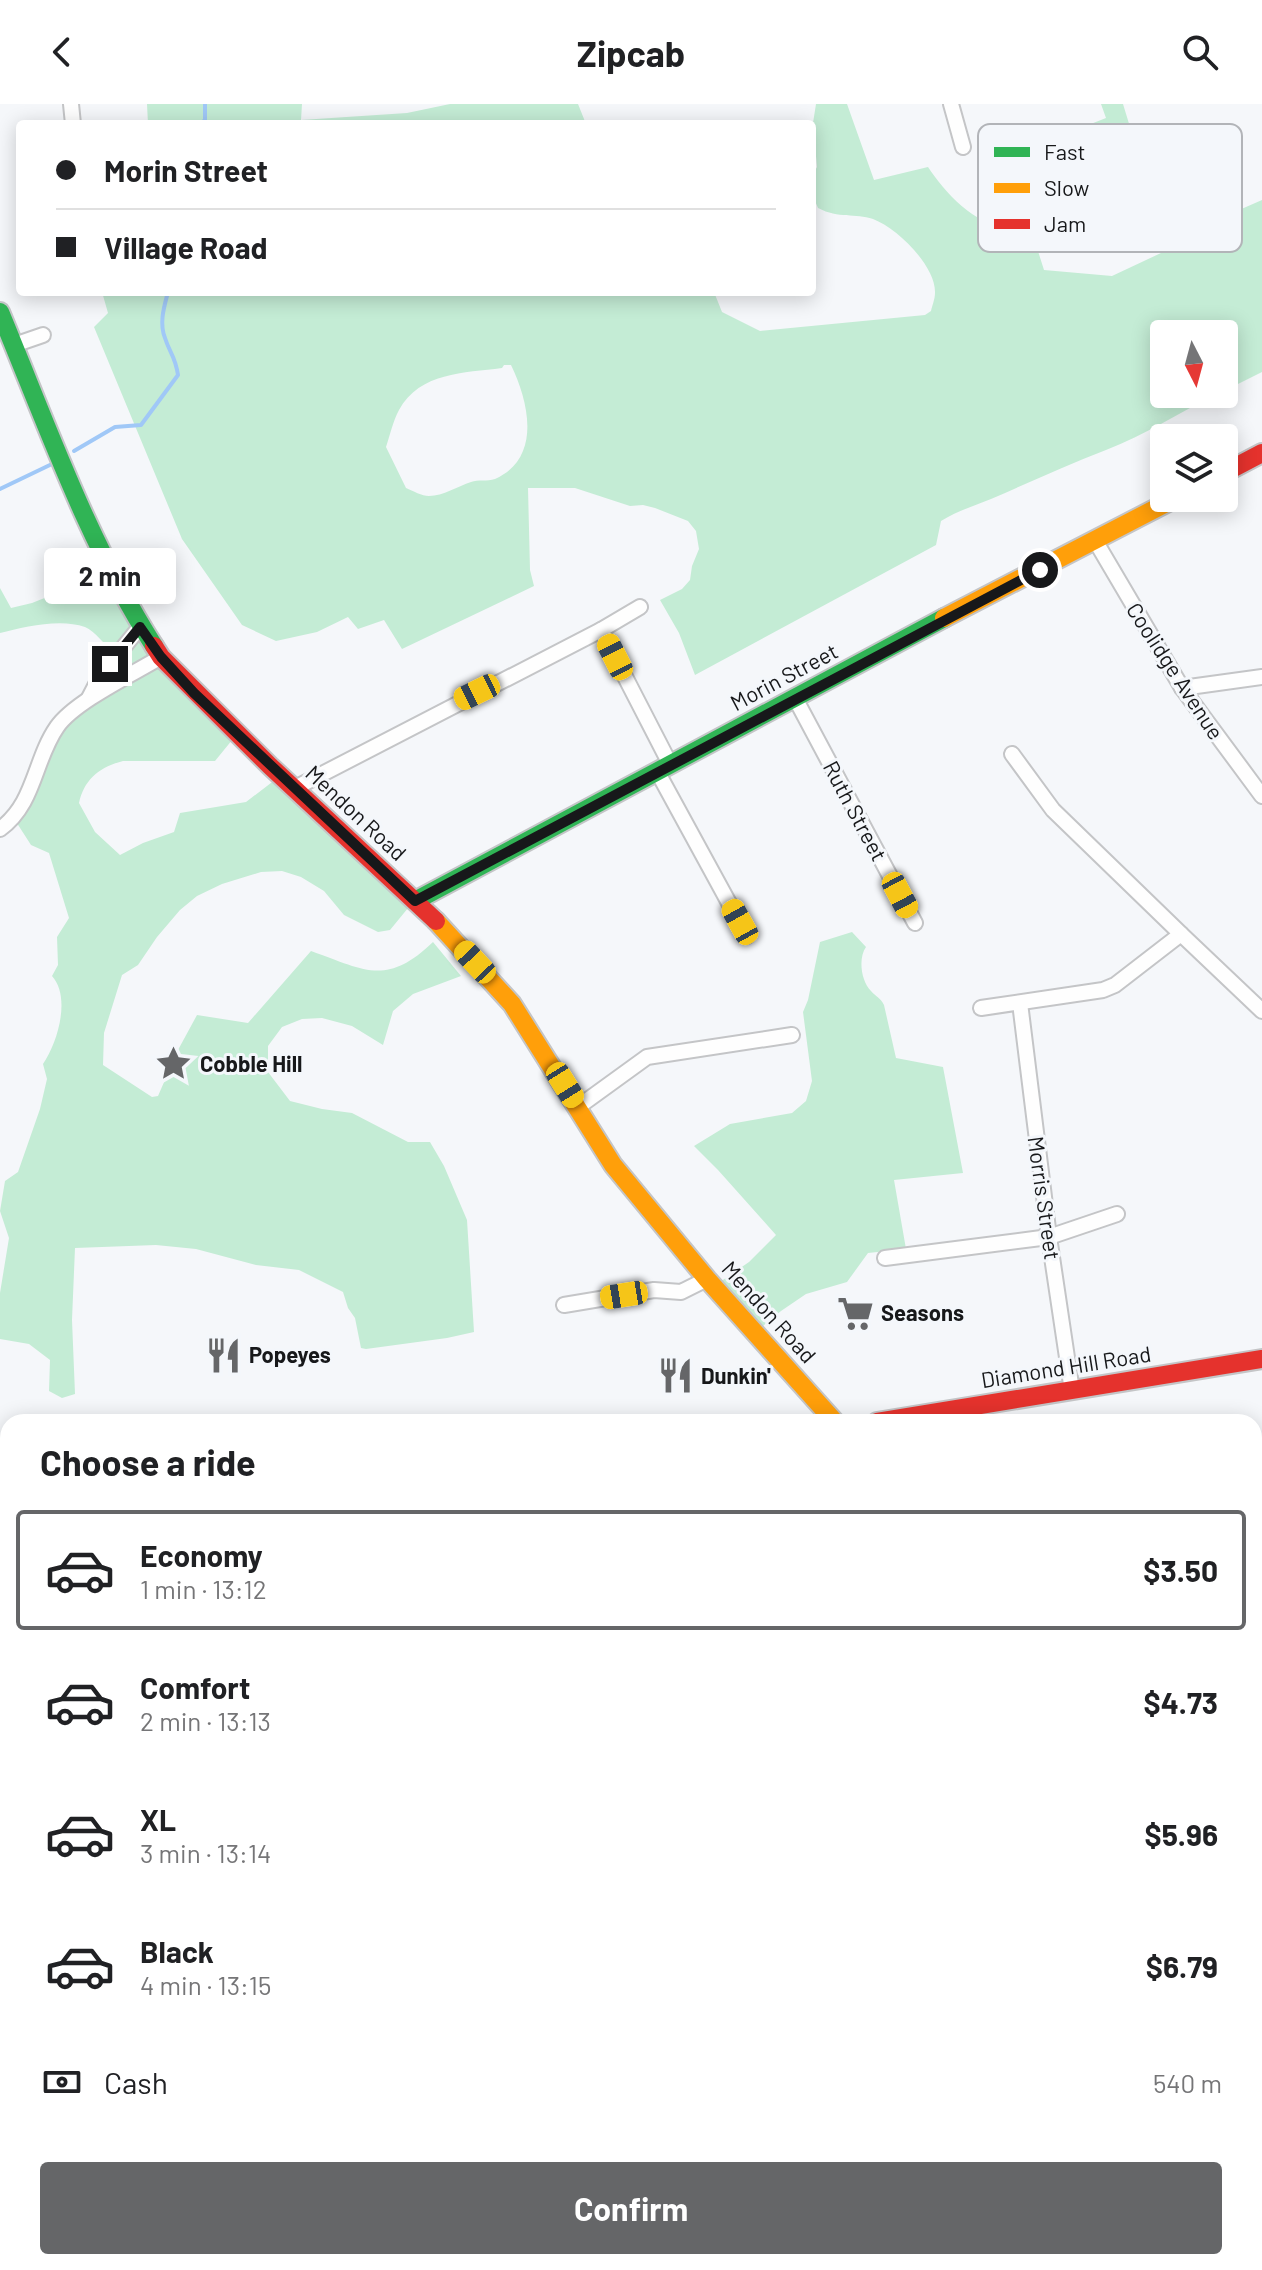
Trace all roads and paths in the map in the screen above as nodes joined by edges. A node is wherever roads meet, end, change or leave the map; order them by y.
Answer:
1 (951, 104) edge
2 (963, 147) dead end
3 (0, 312) edge
4 (43, 335) dead end
5 (14, 345) junction
6 (1262, 453) edge
7 (1238, 466) edge
8 (1151, 512) edge
9 (1096, 542) junction
10 (640, 607) dead end
11 (140, 627) junction
12 (601, 630) junction
13 (161, 657) junction
14 (1262, 677) edge
15 (1182, 688) junction
16 (89, 698) junction
17 (795, 698) junction
18 (1012, 754) dead end
19 (664, 768) junction
20 (295, 788) junction
21 (1262, 796) edge
22 (0, 829) edge
23 (415, 901) junction
24 (915, 923) dead end
25 (1181, 934) junction
26 (747, 936) dead end
27 (1020, 1003) junction
28 (981, 1008) dead end
29 (1262, 1011) edge
30 (792, 1035) dead end
31 (578, 1107) junction
32 (1117, 1214) dead end
33 (1049, 1237) junction
34 (885, 1258) dead end
35 (707, 1279) junction
36 (564, 1305) dead end
37 (1262, 1359) edge
38 (1072, 1391) junction
39 (828, 1414) edge
40 (927, 1414) edge

1 - 2 street
3 - 5 main road, Mendon Road
4 - 5 street
5 - 11 main road, Mendon Road
6 - 7 main road
8 - 9 main road, Morin Street
9 - 15 street, Coolidge Avenue
9 - 17 main road, Morin Street
10 - 12 street
11 - 13 main road, Mendon Road
11 - 16 street
12 - 19 street
12 - 20 street
13 - 16 street
13 - 20 main road, Mendon Road
14 - 15 street
15 - 21 street, Coolidge Avenue
16 - 22 street
17 - 19 main road, Morin Street
17 - 24 street, Ruth Street
18 - 25 street
19 - 23 main road, Morin Street
19 - 26 street
20 - 23 main road, Mendon Road
23 - 31 main road, Mendon Road
25 - 27 street
25 - 29 street
27 - 28 street
27 - 33 street, Morris Street
30 - 31 street
31 - 35 main road, Mendon Road
32 - 33 street
33 - 34 street
33 - 38 street, Morris Street
35 - 36 street
35 - 39 main road, Mendon Road
37 - 38 main road, Diamond Hill Road
38 - 40 main road, Diamond Hill Road

